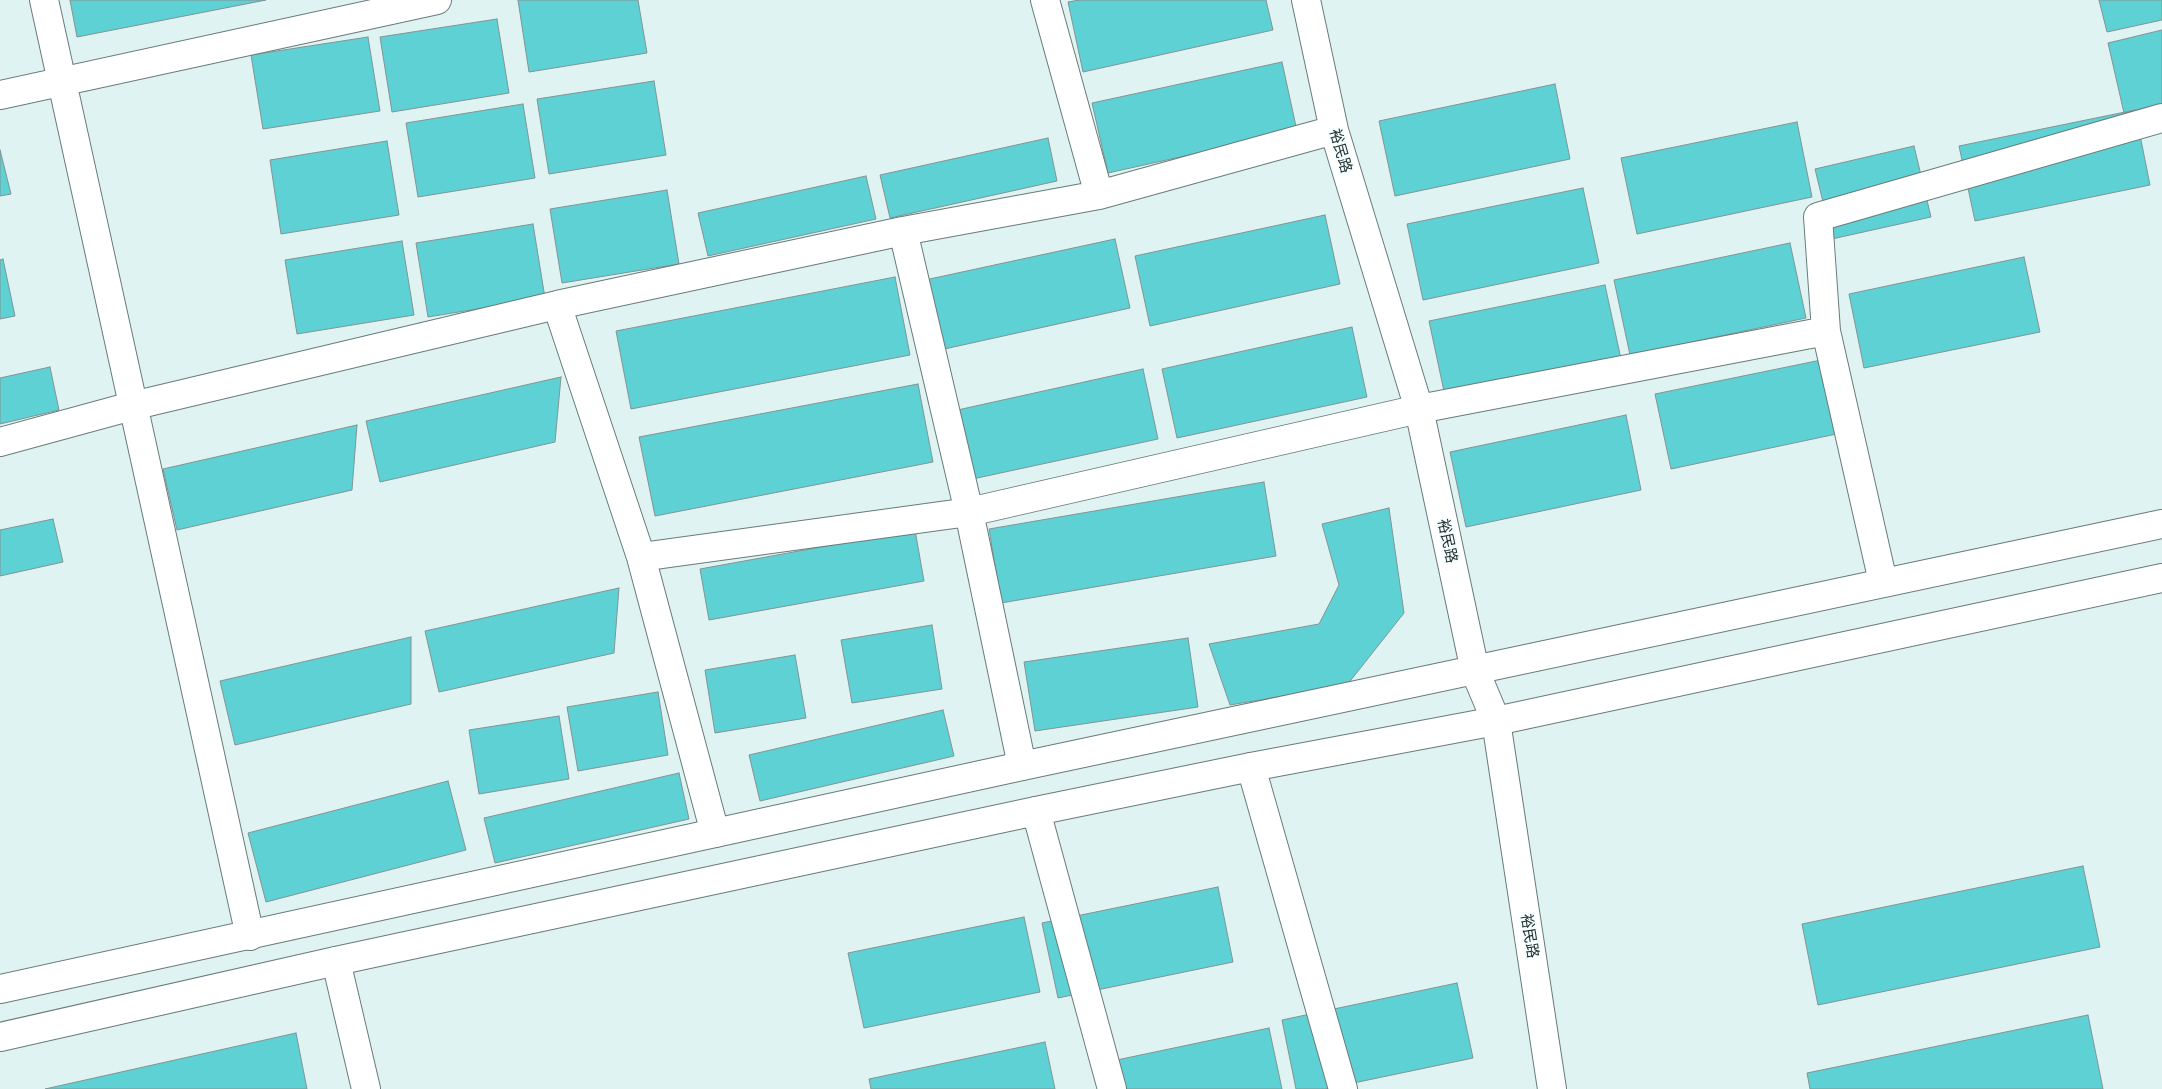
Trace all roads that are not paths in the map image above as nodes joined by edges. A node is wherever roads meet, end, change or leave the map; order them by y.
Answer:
1 (44, 0) edge
2 (437, 0) edge
3 (1045, 0) edge
4 (1306, 0) edge
5 (64, 81) junction
6 (0, 96) edge
7 (2162, 118) edge
8 (1334, 130) junction
9 (1099, 196) junction
10 (903, 231) junction
11 (558, 305) junction
12 (1826, 331) junction
13 (132, 406) junction
14 (1419, 409) junction
15 (0, 442) edge
16 (969, 512) junction
17 (2162, 524) edge
18 (641, 557) junction
19 (2162, 578) edge
20 (1883, 582) junction
21 (1475, 671) junction
22 (1496, 721) junction
23 (1022, 766) junction
24 (1251, 767) junction
25 (1036, 811) junction
26 (715, 833) junction
27 (250, 936) junction
28 (336, 961) junction
29 (0, 988) edge
30 (0, 1037) edge
31 (366, 1089) edge
32 (1112, 1089) edge
33 (1343, 1089) edge
34 (1552, 1089) edge

1 - 5 street
2 - 5 street
3 - 9 street
4 - 8 street, 裕民路
5 - 6 street
5 - 13 street
7 - 12 street
8 - 9 street
8 - 14 street, 裕民路
9 - 10 street
10 - 11 street
10 - 16 street
11 - 13 street
11 - 18 street
12 - 14 street
12 - 20 street
13 - 15 street
13 - 27 street
14 - 16 street
14 - 21 street, 裕民路
16 - 18 street
16 - 23 street
17 - 20 street
18 - 26 street
19 - 22 street
20 - 21 street
21 - 22 street, 裕民路
21 - 23 street
22 - 24 street
22 - 34 street, 裕民路
23 - 26 street
24 - 25 street
24 - 33 street
25 - 28 street
25 - 32 street
26 - 27 street
27 - 29 street
28 - 30 street
28 - 31 street

